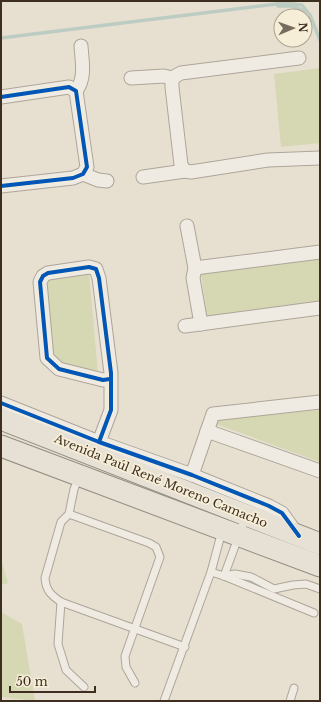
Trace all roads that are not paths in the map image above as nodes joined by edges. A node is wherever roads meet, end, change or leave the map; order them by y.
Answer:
1 (81, 46) dead end
2 (299, 58) dead end
3 (131, 78) dead end
4 (172, 78) junction
5 (76, 91) junction
6 (1, 97) edge
7 (320, 158) edge
8 (184, 171) junction
9 (83, 174) junction
10 (143, 177) dead end
11 (107, 181) dead end
12 (1, 186) edge
13 (187, 226) dead end
14 (320, 252) edge
15 (196, 268) junction
16 (320, 308) edge
17 (201, 324) junction
18 (185, 326) dead end
19 (110, 379) junction
20 (320, 402) edge
21 (1, 403) edge
22 (1, 419) edge
23 (207, 432) junction
24 (99, 442) junction
25 (1, 446) edge
26 (320, 471) edge
27 (80, 475) junction
28 (192, 475) junction
29 (69, 514) junction
30 (232, 521) junction
31 (298, 536) junction
32 (320, 544) edge
33 (320, 566) edge
34 (211, 572) junction
35 (224, 576) junction
36 (320, 589) edge
37 (61, 602) junction
38 (314, 613) dead end
39 (135, 629) junction
40 (185, 647) junction
41 (135, 684) dead end
42 (84, 687) dead end
43 (294, 688) dead end
44 (164, 701) edge
45 (290, 701) edge

1 - 5 street
2 - 4 street
3 - 4 street
4 - 8 street
5 - 6 street
5 - 9 street
7 - 8 street
8 - 10 street
9 - 11 street
9 - 12 street
13 - 15 street
14 - 15 street
15 - 17 street
16 - 17 street
17 - 18 street
19 - 19 street
19 - 24 street
20 - 23 street
21 - 24 street
22 - 30 main road, Avenida Paúl René Moreno Camacho
23 - 26 street
23 - 28 street
24 - 28 street
25 - 27 main road, Avenida Paúl René Moreno Camacho
27 - 29 lane
27 - 30 main road, Avenida Paúl René Moreno Camacho
28 - 31 street
29 - 37 lane
29 - 39 lane
30 - 31 main road, Avenida Paúl René Moreno Camacho
30 - 33 main road, Avenida Paúl René Moreno Camacho
30 - 34 lane
30 - 35 lane
31 - 32 main road, Avenida Paúl René Moreno Camacho
34 - 35 lane
34 - 40 lane
35 - 36 lane
35 - 38 lane
37 - 39 lane
37 - 42 lane
39 - 40 lane
39 - 41 lane
40 - 44 lane
43 - 45 lane

